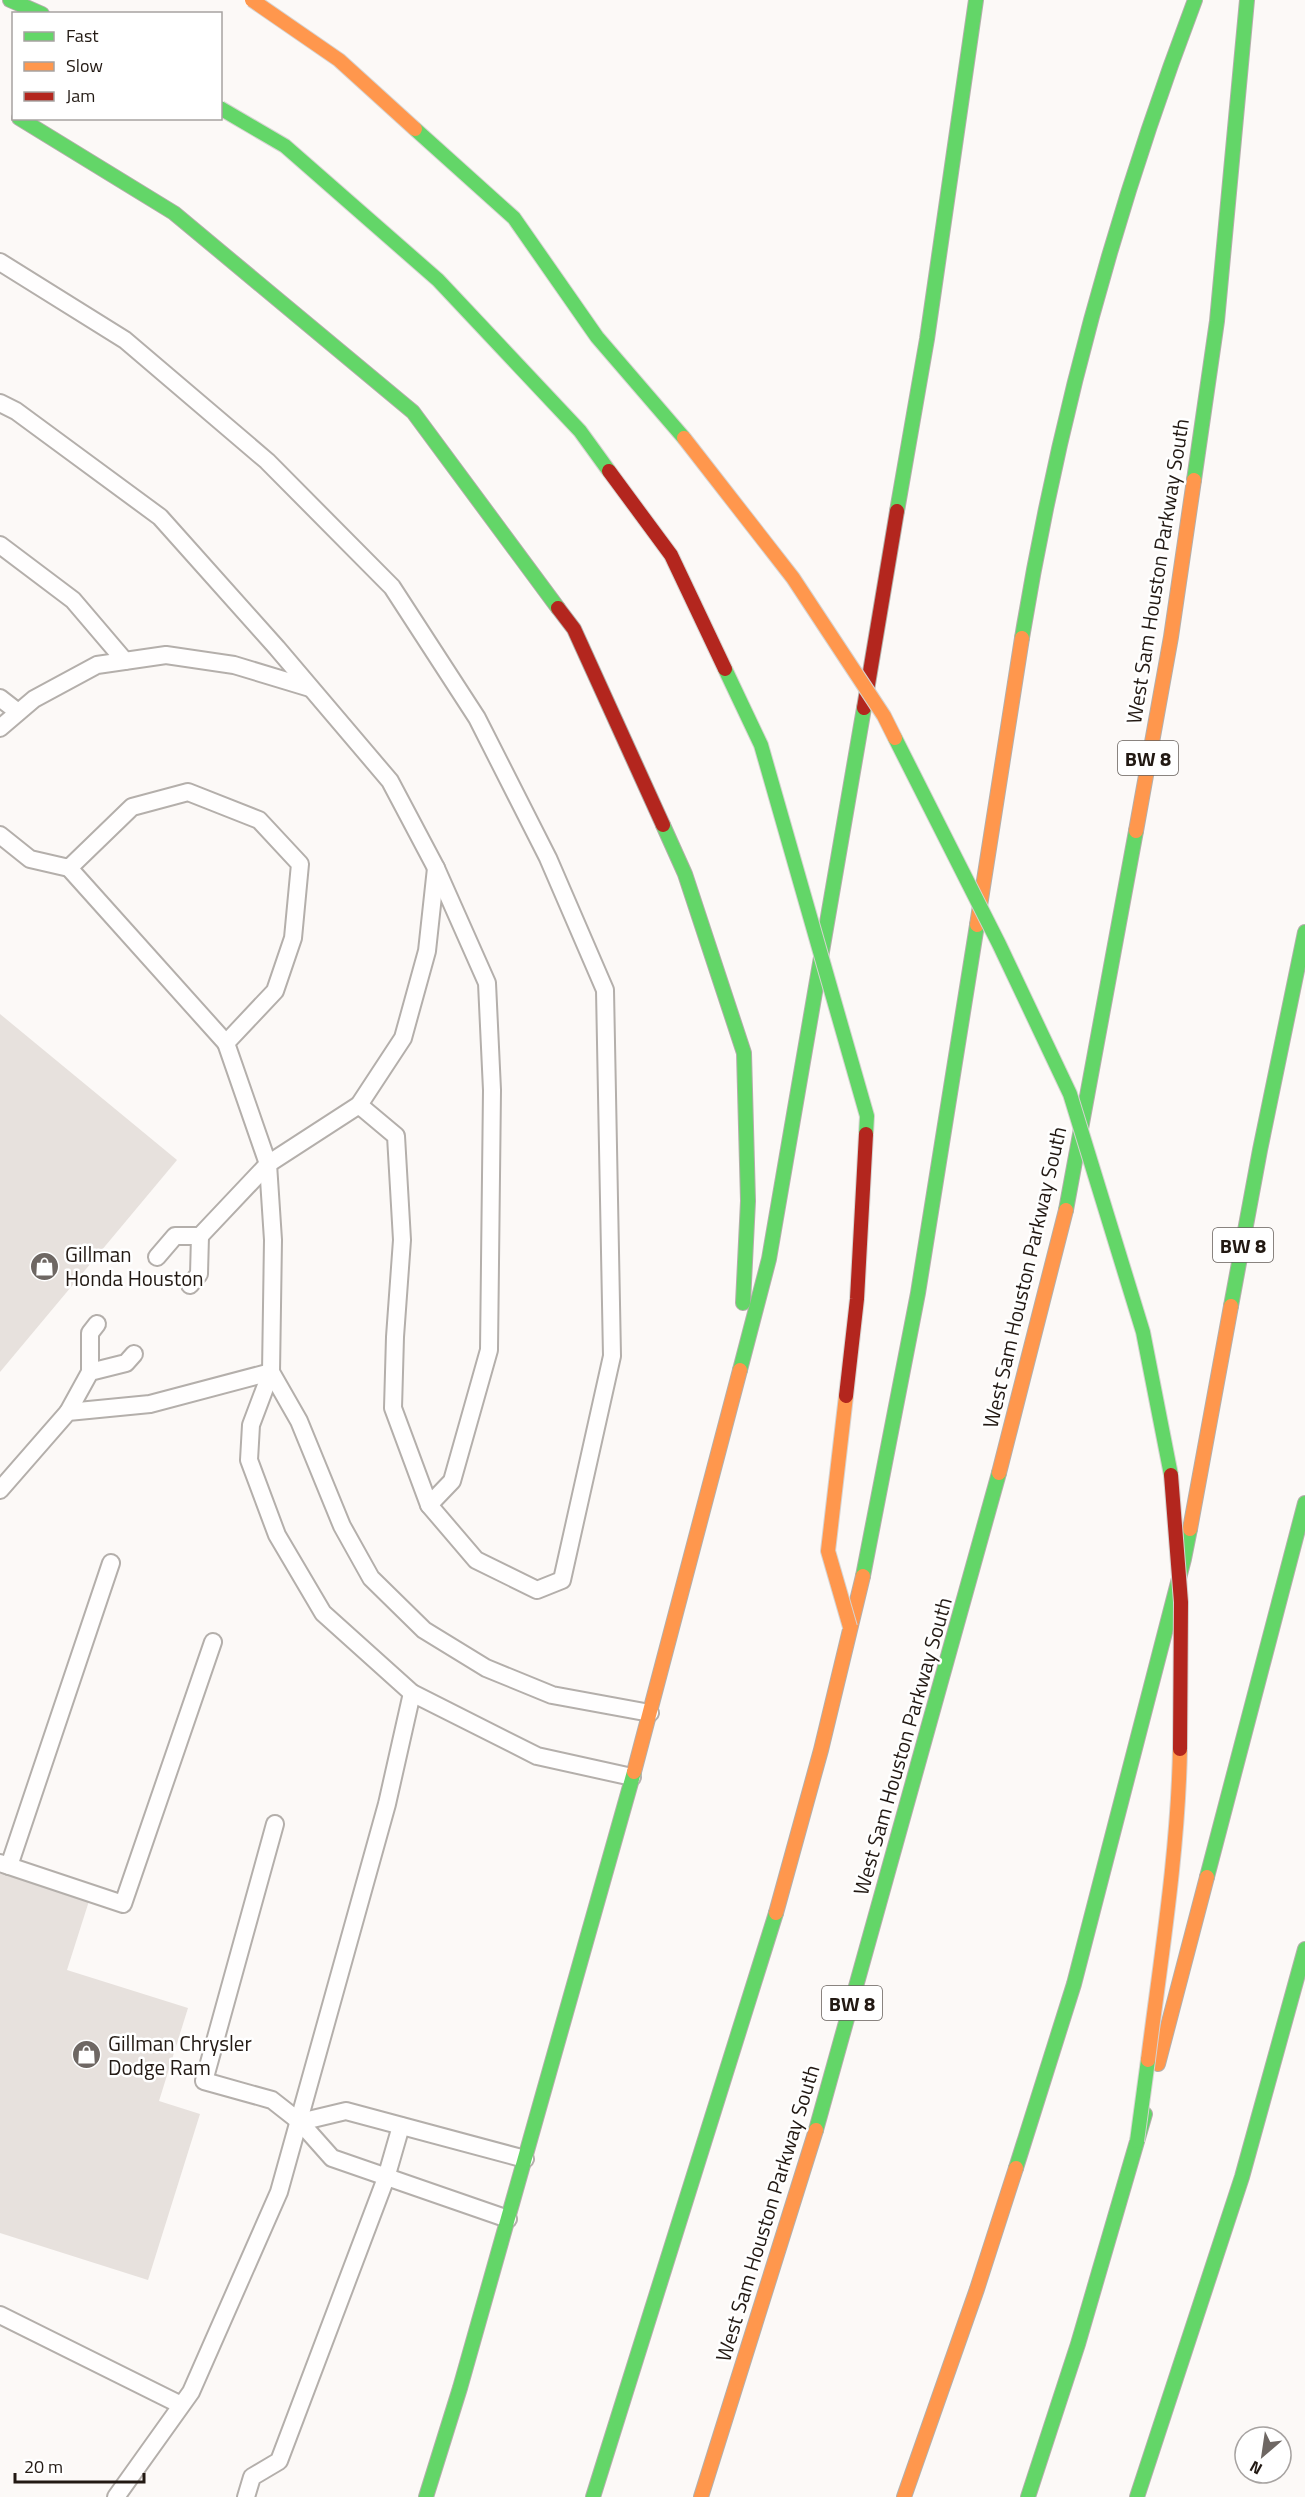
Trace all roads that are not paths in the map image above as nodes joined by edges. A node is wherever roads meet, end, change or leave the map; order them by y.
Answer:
1 (10, 0) edge
2 (252, 0) edge
3 (976, 0) edge
4 (1196, 0) edge
5 (1247, 0) edge
6 (37, 12) edge
7 (222, 109) edge
8 (21, 120) edge
9 (0, 262) edge
10 (0, 403) edge
11 (0, 545) edge
12 (125, 661) junction
13 (311, 688) junction
14 (0, 698) edge
15 (18, 712) junction
16 (0, 728) edge
17 (0, 835) edge
18 (69, 868) junction
19 (436, 868) junction
20 (1305, 932) edge
21 (226, 1043) junction
22 (359, 1105) junction
23 (268, 1164) junction
24 (200, 1236) junction
25 (156, 1257) dead end
26 (190, 1285) dead end
27 (97, 1324) dead end
28 (134, 1354) dead end
29 (740, 1363) junction
30 (90, 1372) junction
31 (271, 1372) junction
32 (68, 1412) junction
33 (0, 1490) edge
34 (1305, 1503) edge
35 (429, 1505) junction
36 (111, 1563) dead end
37 (850, 1627) junction
38 (213, 1642) dead end
39 (412, 1693) junction
40 (650, 1713) junction
41 (632, 1777) junction
42 (275, 1824) dead end
43 (4, 1865) edge
44 (1305, 1949) edge
45 (300, 2122) junction
46 (400, 2126) junction
47 (1137, 2141) junction
48 (525, 2159) junction
49 (386, 2178) junction
50 (508, 2219) junction
51 (0, 2315) edge
52 (181, 2405) junction
53 (116, 2497) edge
54 (246, 2497) edge
55 (426, 2497) edge
56 (593, 2497) edge
57 (701, 2497) edge
58 (904, 2497) edge
59 (1028, 2497) edge
60 (1137, 2497) edge

1 - 6 main road
2 - 47 main road, bridge
3 - 29 main road
4 - 37 main road, bridge
5 - 57 main road, West Sam Houston Parkway South / BW 8, bridge
7 - 37 main road, bridge
8 - 29 main road
9 - 35 lane
10 - 13 lane
11 - 12 lane
12 - 13 lane
12 - 15 lane
13 - 19 lane
14 - 15 lane
15 - 16 lane
17 - 18 lane
18 - 21 lane
18 - 21 lane
19 - 22 lane
19 - 35 lane
20 - 58 main road, BW 8
21 - 23 lane
22 - 23 lane
22 - 35 lane
23 - 24 lane
23 - 31 lane
24 - 25 lane
24 - 26 lane
27 - 30 lane
28 - 30 lane
29 - 40 main road
30 - 32 lane
31 - 32 lane
31 - 39 lane
31 - 40 lane
32 - 33 lane
34 - 47 main road, bridge
36 - 43 lane
37 - 56 main road
38 - 43 lane
39 - 41 lane
39 - 45 lane
40 - 41 main road
41 - 48 main road
42 - 45 lane
44 - 60 main road
45 - 46 lane
45 - 49 lane
45 - 52 lane
46 - 48 lane
46 - 49 lane
47 - 59 main road
48 - 50 main road
49 - 50 lane
49 - 54 lane
50 - 55 main road
51 - 52 lane
52 - 53 lane

